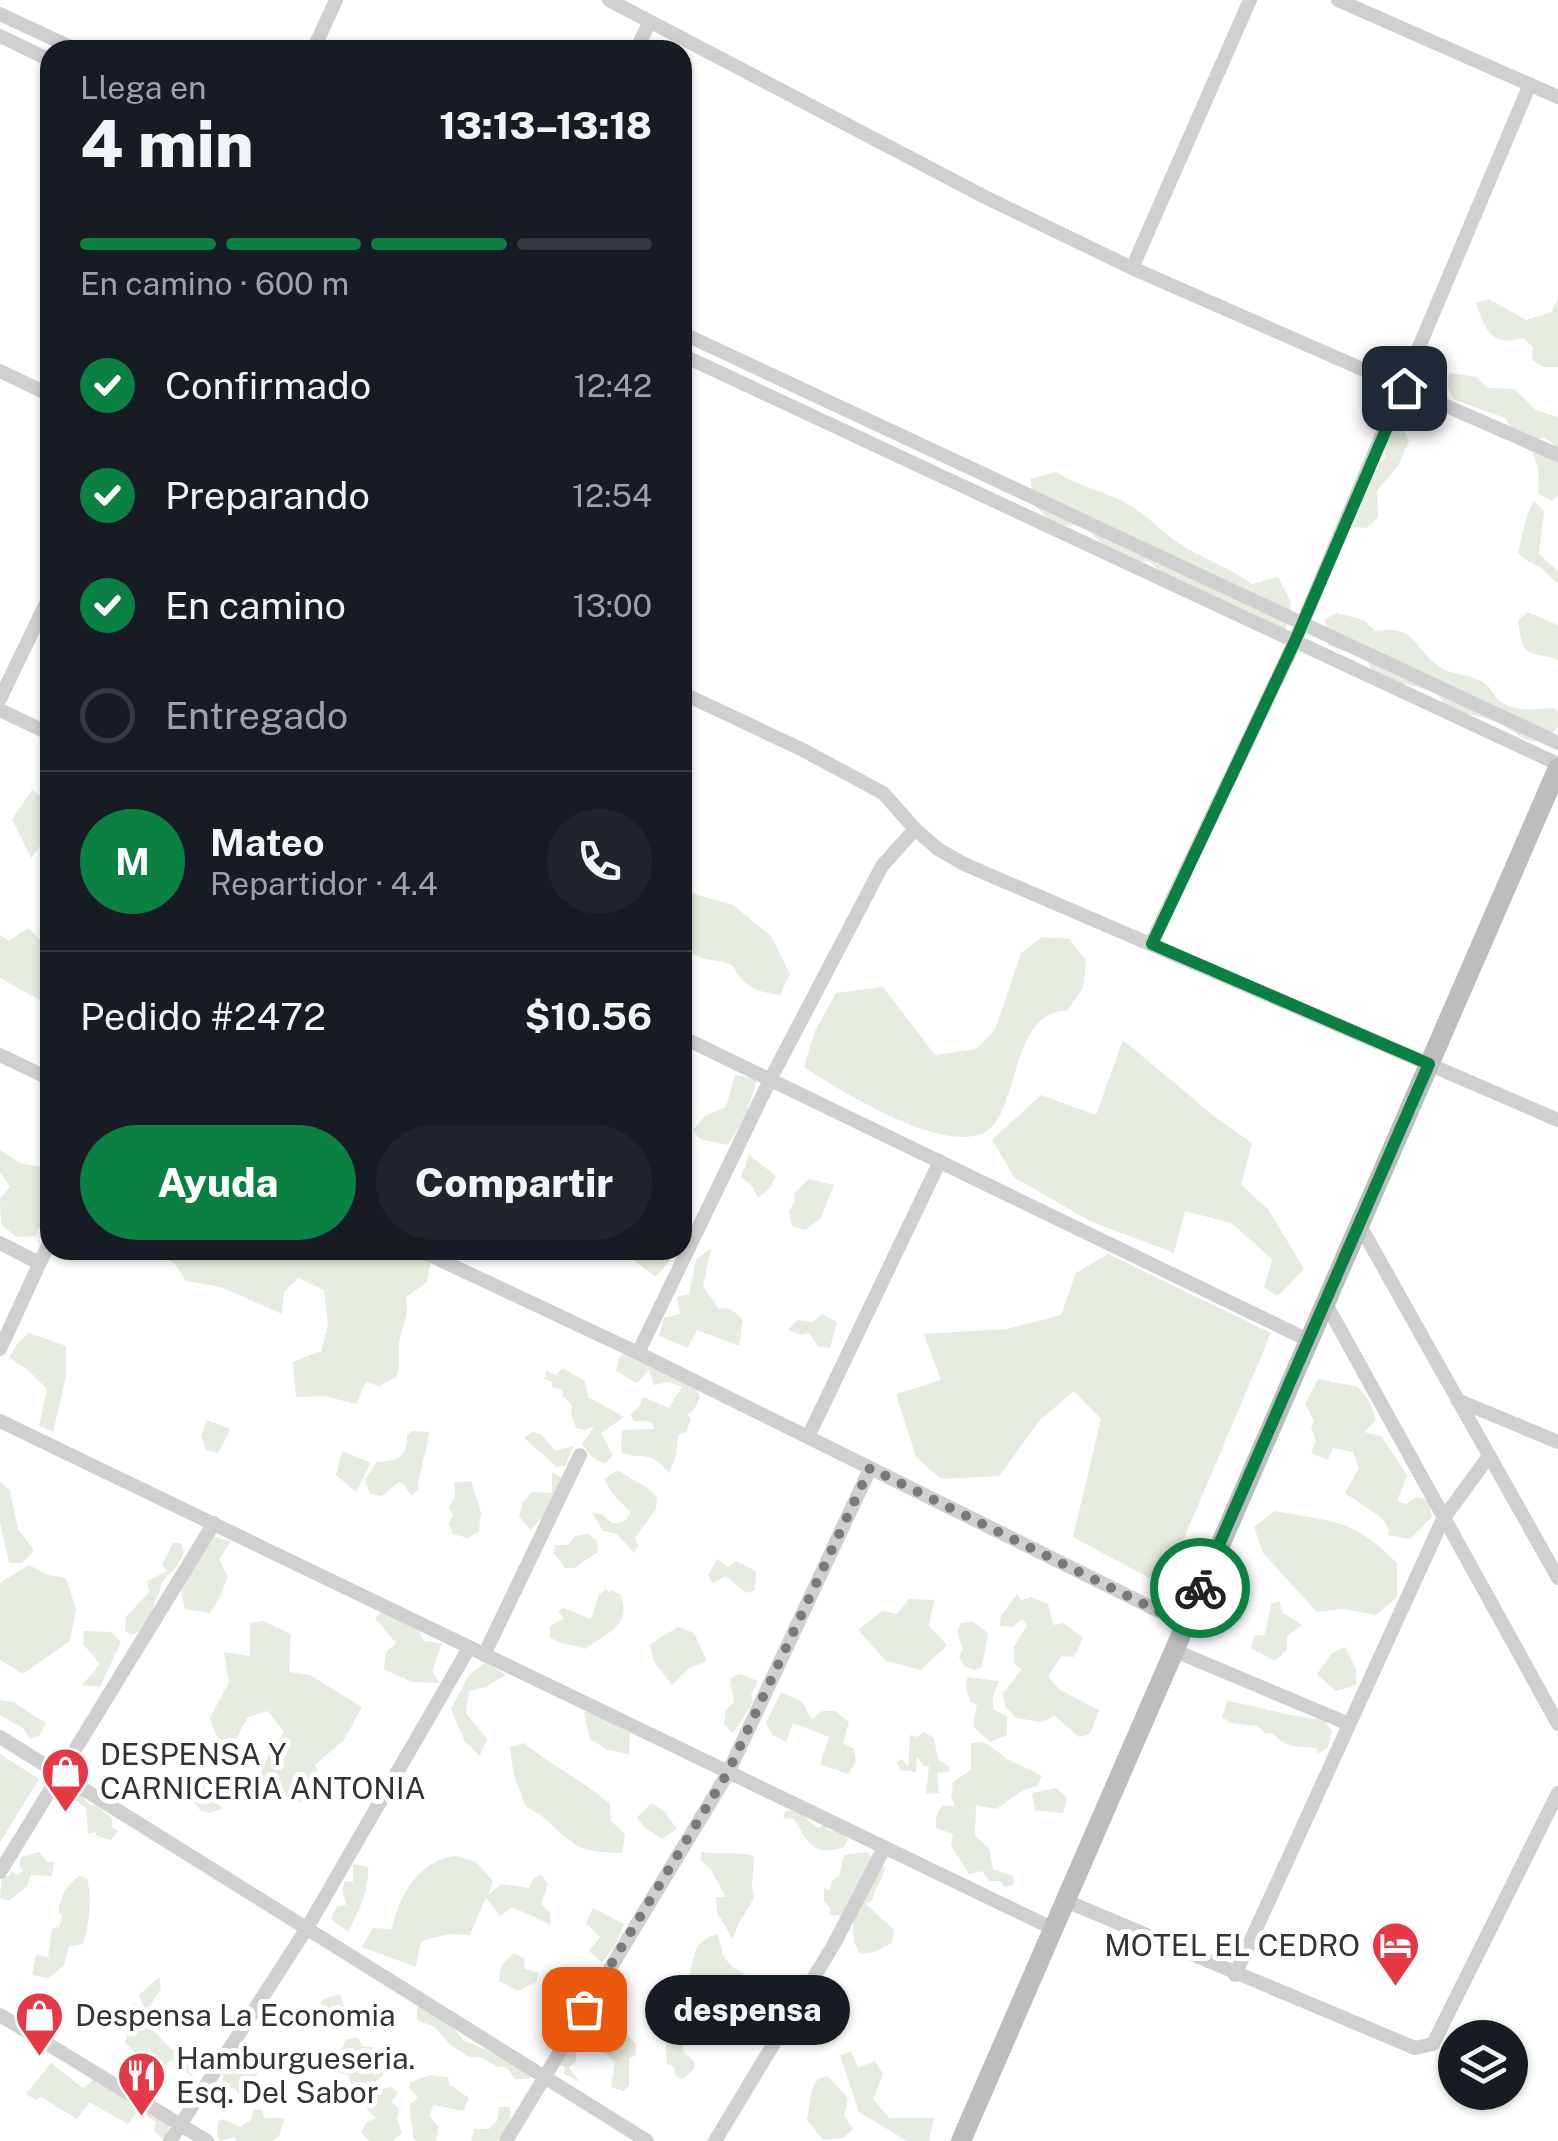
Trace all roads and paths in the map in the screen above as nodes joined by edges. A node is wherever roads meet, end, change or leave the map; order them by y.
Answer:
1 (336, 0) edge
2 (609, 0) edge
3 (1250, 0) edge
4 (1338, 0) edge
5 (0, 14) edge
6 (650, 20) junction
7 (0, 36) edge
8 (56, 40) edge
9 (318, 40) edge
10 (641, 40) edge
11 (688, 40) edge
12 (692, 42) edge
13 (40, 55) edge
14 (1530, 84) junction
15 (1558, 98) edge
16 (1132, 268) junction
17 (692, 338) edge
18 (692, 360) edge
19 (0, 371) edge
20 (1404, 388) junction
21 (40, 390) edge
22 (874, 423) junction
23 (865, 440) junction
24 (1558, 455) edge
25 (40, 616) edge
26 (1301, 622) junction
27 (1295, 641) junction
28 (0, 698) edge
29 (692, 698) edge
30 (0, 710) edge
31 (40, 729) edge
32 (1558, 743) edge
33 (1557, 771) edge
34 (915, 830) junction
35 (1152, 944) junction
36 (692, 1042) edge
37 (0, 1055) edge
38 (1429, 1064) junction
39 (40, 1073) edge
40 (770, 1080) junction
41 (1558, 1120) edge
42 (940, 1161) junction
43 (1359, 1224) junction
44 (692, 1241) edge
45 (0, 1243) edge
46 (40, 1260) edge
47 (440, 1260) edge
48 (683, 1260) edge
49 (39, 1263) junction
50 (1325, 1302) junction
51 (1308, 1340) junction
52 (0, 1349) edge
53 (638, 1353) junction
54 (1456, 1400) junction
55 (0, 1421) edge
56 (808, 1437) junction
57 (1558, 1442) edge
58 (580, 1455) dead end
59 (1488, 1456) junction
60 (870, 1468) junction
61 (1443, 1518) junction
62 (214, 1523) junction
63 (1558, 1578) edge
64 (1184, 1624) junction
65 (1173, 1650) junction
66 (477, 1651) junction
67 (1349, 1724) junction
68 (1558, 1724) edge
69 (0, 1738) edge
70 (728, 1772) junction
71 (60, 1774) junction
72 (1558, 1793) edge
73 (1550, 1820) edge
74 (884, 1848) junction
75 (0, 1872) edge
76 (1066, 1901) junction
77 (307, 1928) junction
78 (1054, 1929) junction
79 (1236, 1975) junction
80 (0, 2015) edge
81 (543, 2077) junction
82 (181, 2124) junction
83 (170, 2141) edge
84 (207, 2141) edge
85 (506, 2141) edge
86 (646, 2141) edge
87 (715, 2141) edge
88 (960, 2141) edge

1 - 9 street
2 - 6 street
3 - 16 street
4 - 14 street
5 - 8 street
6 - 10 street
6 - 11 street
7 - 13 street
12 - 16 street
14 - 15 street
14 - 20 street
16 - 20 street
17 - 22 street
18 - 23 street
19 - 21 street
20 - 24 street
20 - 26 street
22 - 23 street
22 - 26 street
23 - 27 street
25 - 28 street
26 - 27 street
26 - 32 street
27 - 33 street
27 - 35 street
29 - 34 street
30 - 31 street
33 - 38 street
34 - 35 street
34 - 40 street
35 - 38 street
36 - 40 street
37 - 39 street
38 - 41 street
38 - 43 street
40 - 42 street
40 - 44 street
42 - 51 street
42 - 56 street
43 - 50 street
43 - 54 street
45 - 49 street
46 - 49 street
47 - 53 street
48 - 53 street
49 - 52 street
50 - 51 street
50 - 61 street
51 - 64 street
53 - 56 street
54 - 57 street
54 - 59 street
55 - 62 street
56 - 60 street
58 - 66 street
59 - 61 street
59 - 63 street
60 - 64 street
60 - 70 street
61 - 67 street
61 - 68 street
62 - 66 street
62 - 71 street
64 - 65 street
65 - 67 street
65 - 76 street
66 - 70 street
66 - 77 street
67 - 79 street
69 - 71 street
70 - 74 street
70 - 81 street
71 - 75 street
71 - 77 street
72 - 73 street
73 - 79 street
74 - 78 street
74 - 87 street
76 - 78 street
76 - 79 street
77 - 81 street
77 - 82 street
78 - 88 street
80 - 82 street
81 - 85 street
81 - 86 street
82 - 83 street
82 - 84 street

